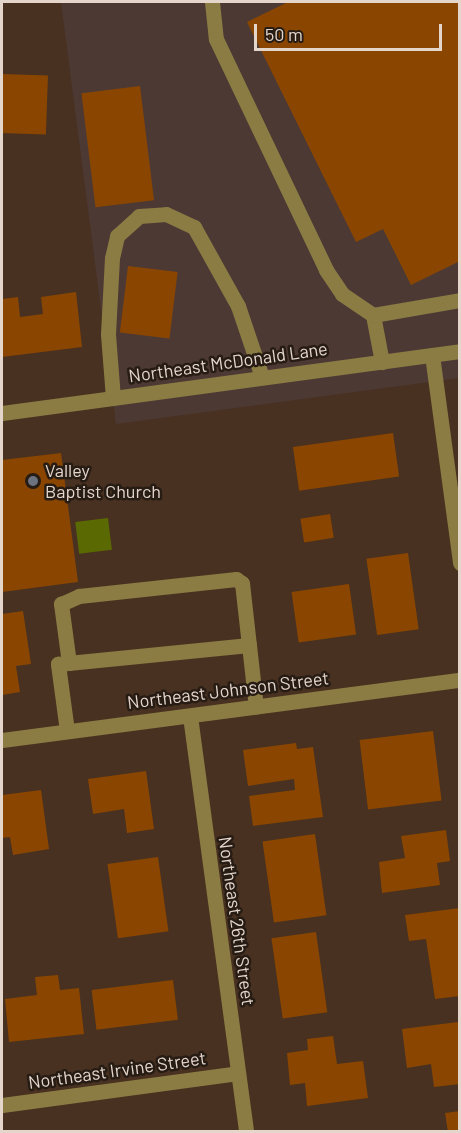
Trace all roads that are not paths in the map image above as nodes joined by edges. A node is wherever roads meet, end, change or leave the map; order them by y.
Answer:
1 (212, 2) edge
2 (459, 300) edge
3 (373, 315) junction
4 (459, 351) edge
5 (432, 355) junction
6 (382, 362) junction
7 (262, 377) junction
8 (113, 398) junction
9 (2, 412) edge
10 (459, 563) edge
11 (249, 645) junction
12 (64, 664) junction
13 (459, 680) edge
14 (256, 706) junction
15 (190, 716) junction
16 (67, 731) junction
17 (2, 740) edge
18 (238, 1073) junction
19 (2, 1105) edge
20 (246, 1131) edge

1 - 3 street
2 - 3 street
3 - 6 street
4 - 5 street, Northeast McDonald Lane
5 - 6 street, Northeast McDonald Lane
5 - 10 street
6 - 7 street, Northeast McDonald Lane
7 - 8 street, Northeast McDonald Lane
7 - 8 street
8 - 9 street, Northeast McDonald Lane
11 - 12 street
11 - 12 street
11 - 14 street
12 - 16 street
13 - 14 street, Northeast Johnson Street
14 - 15 street, Northeast Johnson Street
15 - 16 street, Northeast Johnson Street
15 - 18 street, Northeast 26th Street
16 - 17 street, Northeast Johnson Street
18 - 19 street, Northeast Irvine Street
18 - 20 street, Northeast 26th Street

